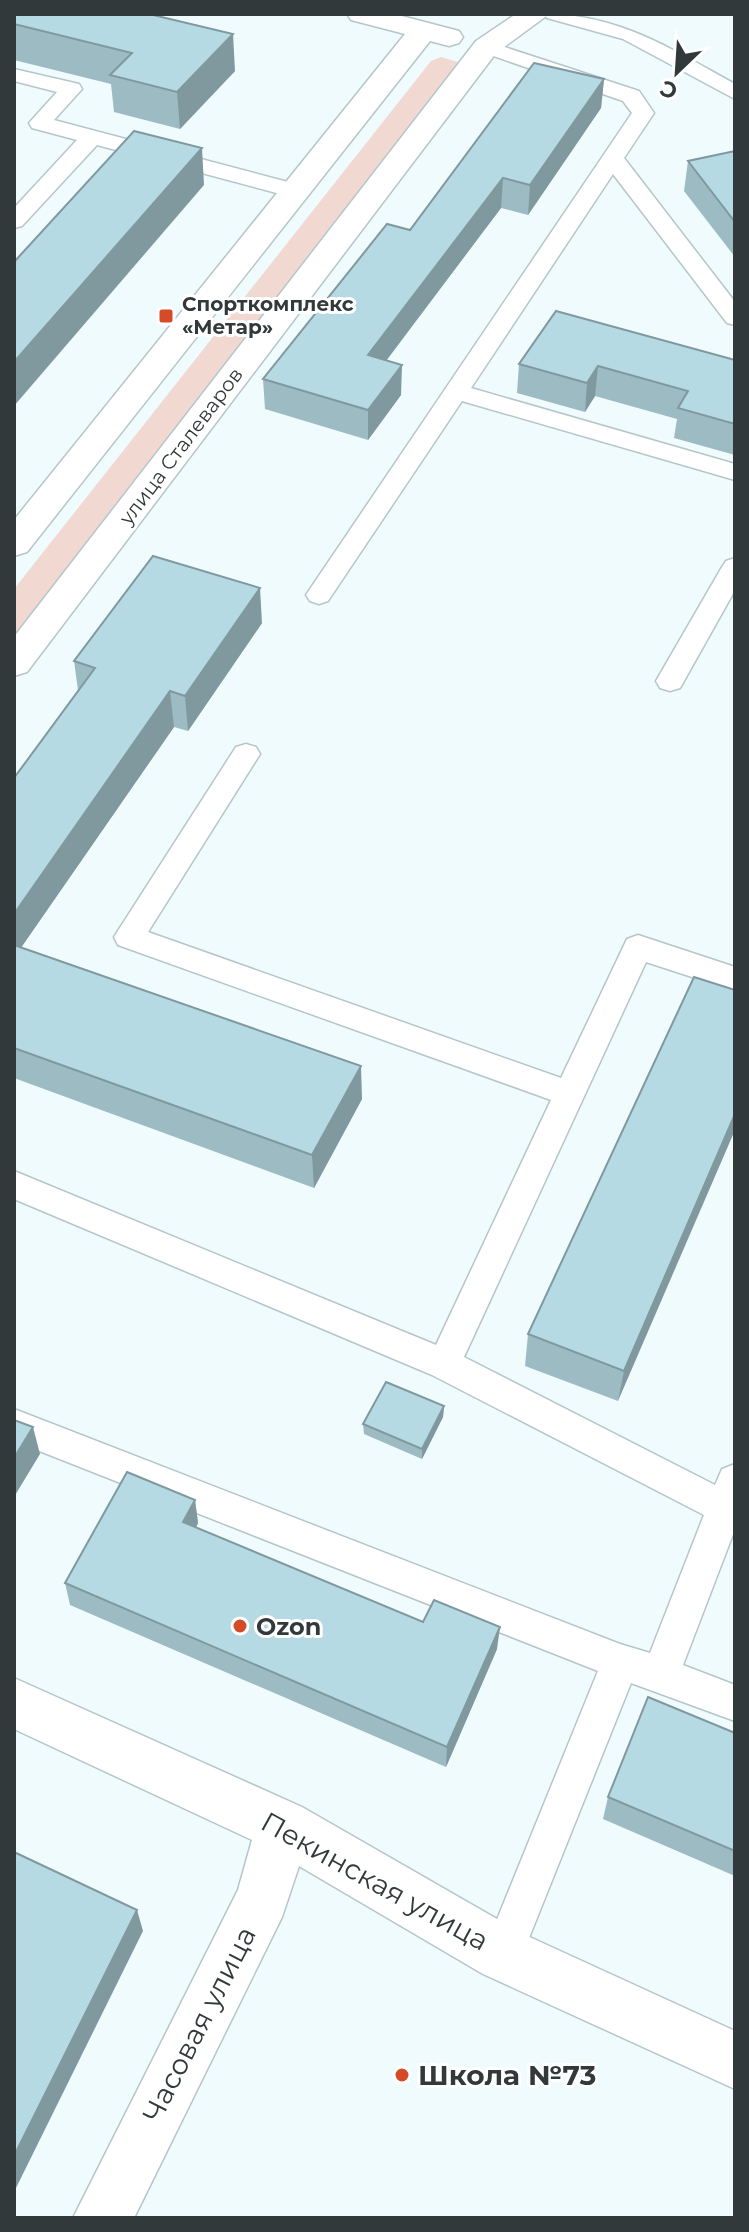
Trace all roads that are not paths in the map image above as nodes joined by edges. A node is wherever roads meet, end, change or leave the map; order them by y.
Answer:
1 (361, 14) edge
2 (535, 14) edge
3 (554, 14) edge
4 (423, 30) junction
5 (486, 47) junction
6 (14, 75) edge
7 (735, 93) edge
8 (92, 137) junction
9 (613, 158) junction
10 (295, 191) junction
11 (14, 221) edge
12 (735, 318) edge
13 (454, 391) junction
14 (735, 472) edge
15 (14, 544) edge
16 (735, 567) edge
17 (319, 595) dead end
18 (14, 663) edge
19 (670, 681) dead end
20 (246, 754) dead end
21 (735, 979) edge
22 (570, 1094) junction
23 (14, 1185) edge
24 (444, 1364) junction
25 (14, 1425) edge
26 (731, 1500) edge
27 (620, 1662) junction
28 (661, 1674) junction
29 (14, 1703) edge
30 (735, 1703) edge
31 (283, 1826) junction
32 (503, 1954) junction
33 (735, 2060) edge
34 (103, 2218) edge

1 - 4 street
2 - 5 street, улица Сталеваров
3 - 7 lane
4 - 5 street
4 - 10 street
5 - 9 lane
5 - 18 street, улица Сталеваров
6 - 8 lane
8 - 10 lane
8 - 11 lane
9 - 12 lane
9 - 13 lane
10 - 15 street
13 - 14 lane
13 - 17 lane
16 - 19 lane
20 - 22 lane
21 - 22 lane
22 - 24 lane
23 - 24 lane
24 - 26 lane
25 - 27 lane
26 - 28 lane
27 - 28 lane
27 - 32 lane
28 - 30 lane
29 - 31 street, Пекинская улица
31 - 32 street, Пекинская улица
31 - 34 street, Часовая улица
32 - 33 street, Пекинская улица

